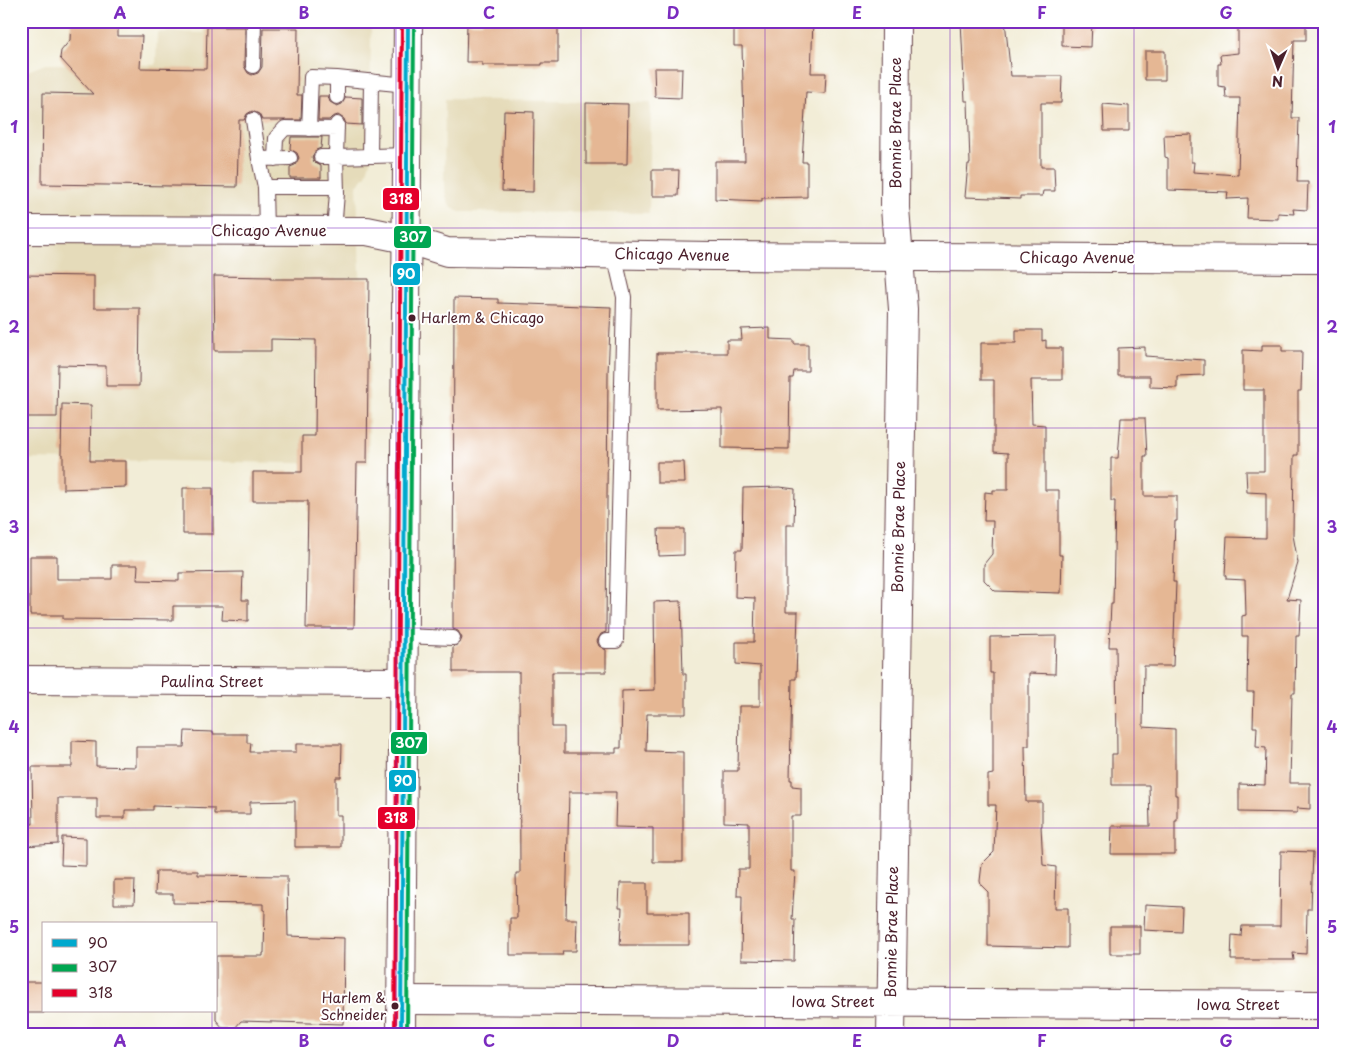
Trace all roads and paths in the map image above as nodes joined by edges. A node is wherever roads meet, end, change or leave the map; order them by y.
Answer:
1 (254, 21) edge
2 (408, 21) edge
3 (896, 21) edge
4 (253, 66) dead end
5 (337, 78) junction
6 (371, 81) junction
7 (407, 85) junction
8 (337, 97) dead end
9 (253, 120) dead end
10 (309, 129) junction
11 (407, 155) junction
12 (370, 156) junction
13 (321, 157) dead end
14 (336, 157) junction
15 (290, 158) dead end
16 (259, 159) junction
17 (275, 159) junction
18 (265, 187) junction
19 (337, 187) junction
20 (21, 230) edge
21 (266, 231) junction
22 (334, 231) junction
23 (406, 239) junction
24 (614, 254) junction
25 (899, 257) junction
26 (1325, 259) edge
27 (403, 636) junction
28 (453, 638) dead end
29 (606, 641) dead end
30 (21, 680) edge
31 (403, 682) junction
32 (401, 1000) junction
33 (891, 1002) junction
34 (1325, 1005) edge
35 (401, 1034) edge
36 (891, 1034) edge

1 - 4 lane
2 - 7 main road
3 - 25 main road, Bonnie Brae Place
5 - 6 lane
5 - 8 lane
5 - 10 lane
6 - 7 lane
6 - 12 lane
7 - 11 main road
9 - 16 lane
10 - 14 lane
10 - 17 lane
11 - 12 lane
11 - 23 main road
12 - 14 lane
13 - 14 lane
14 - 19 lane
15 - 17 lane
16 - 17 lane
16 - 18 lane
18 - 19 lane
18 - 21 lane
19 - 22 lane
20 - 21 main road, Chicago Avenue
21 - 22 main road, Chicago Avenue
22 - 23 main road, Chicago Avenue
23 - 24 main road, Chicago Avenue
23 - 27 main road
24 - 25 main road, Chicago Avenue
24 - 29 lane
25 - 26 main road, Chicago Avenue
25 - 33 main road, Bonnie Brae Place
27 - 28 lane
27 - 31 main road
30 - 31 main road, Paulina Street
31 - 32 main road
32 - 33 main road, Iowa Street
32 - 35 main road
33 - 34 main road, Iowa Street
33 - 36 main road, Bonnie Brae Place

